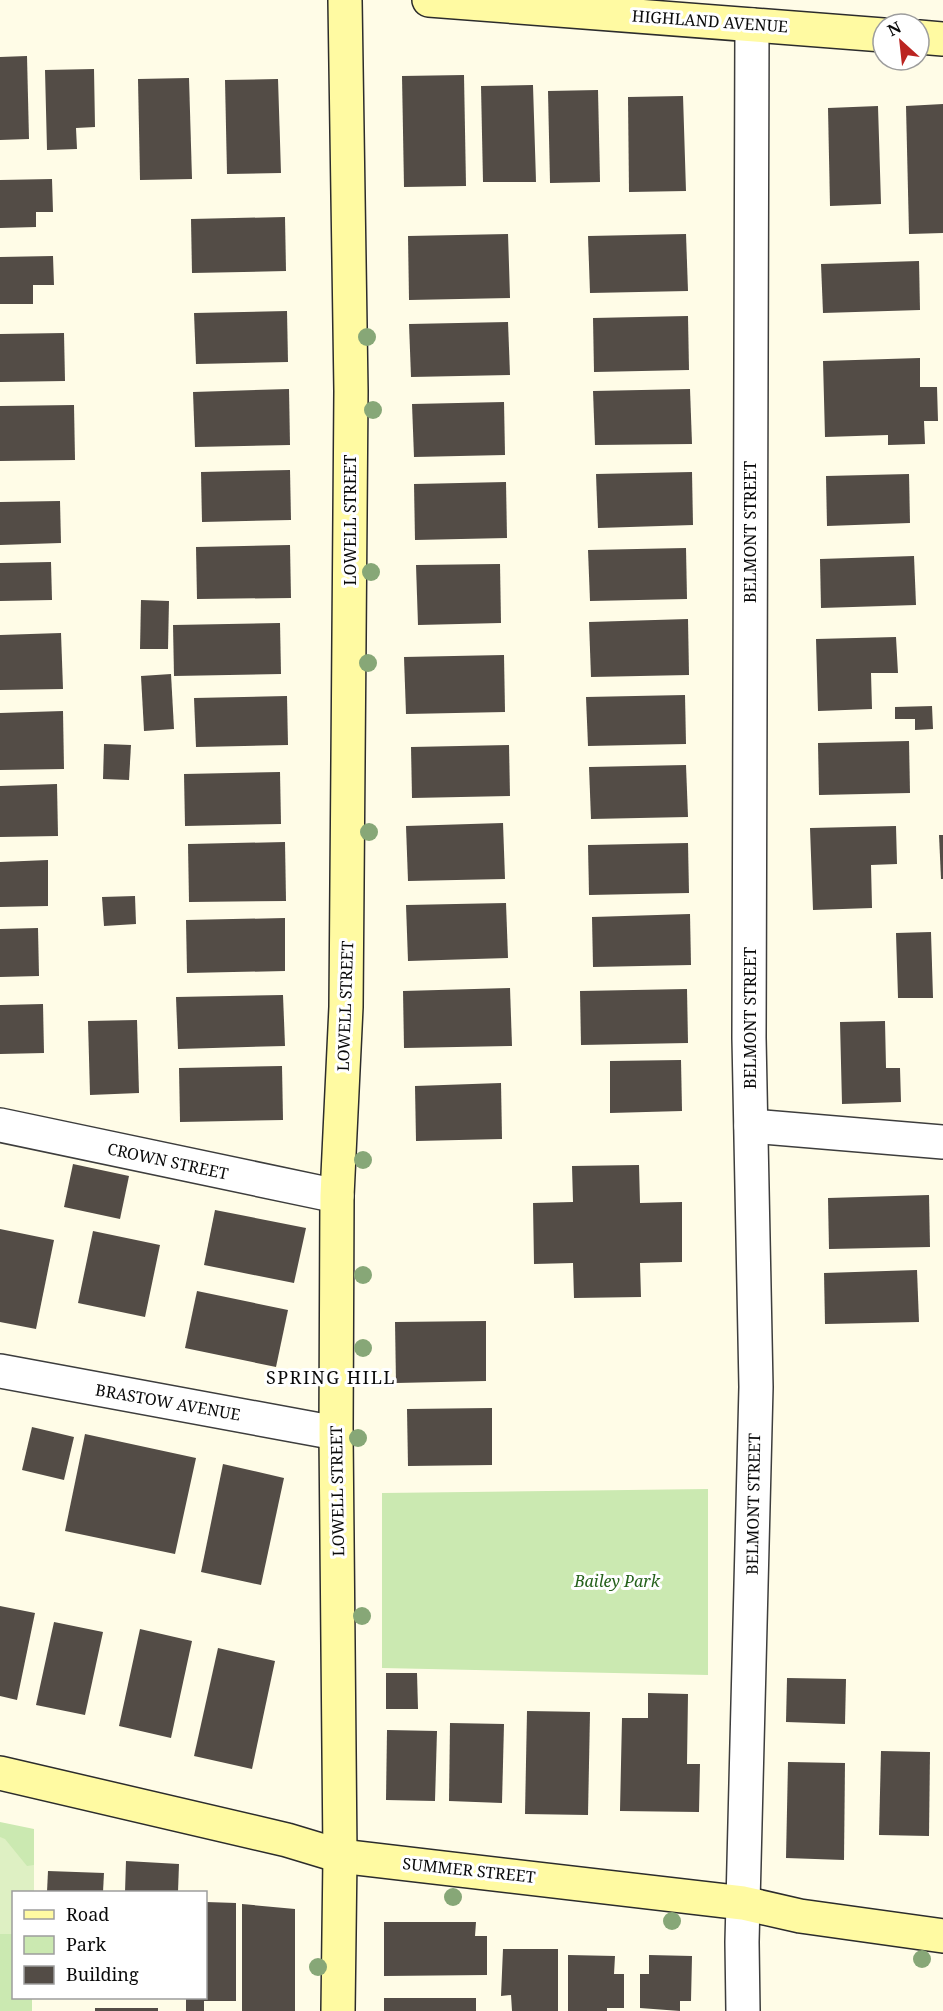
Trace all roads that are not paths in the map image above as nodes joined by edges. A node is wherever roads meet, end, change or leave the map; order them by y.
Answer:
1 (345, 0) edge
2 (429, 0) edge
3 (752, 25) junction
4 (871, 34) edge
5 (0, 1125) edge
6 (751, 1126) junction
7 (943, 1142) edge
8 (337, 1196) junction
9 (0, 1371) edge
10 (336, 1433) junction
11 (0, 1773) edge
12 (340, 1856) junction
13 (743, 1903) junction
14 (943, 1936) edge
15 (338, 2011) edge
16 (743, 2011) edge

1 - 8 street, LOWELL STREET
2 - 3 street, HIGHLAND AVENUE
3 - 4 street, HIGHLAND AVENUE
3 - 6 street, BELMONT STREET
5 - 8 street, CROWN STREET
6 - 7 street
6 - 13 street, BELMONT STREET
8 - 10 street, LOWELL STREET
9 - 10 street, BRASTOW AVENUE
10 - 12 street, LOWELL STREET
11 - 12 street, SUMMER STREET
12 - 13 street, SUMMER STREET
12 - 15 street, LOWELL STREET
13 - 14 street, SUMMER STREET
13 - 16 street, BELMONT STREET

